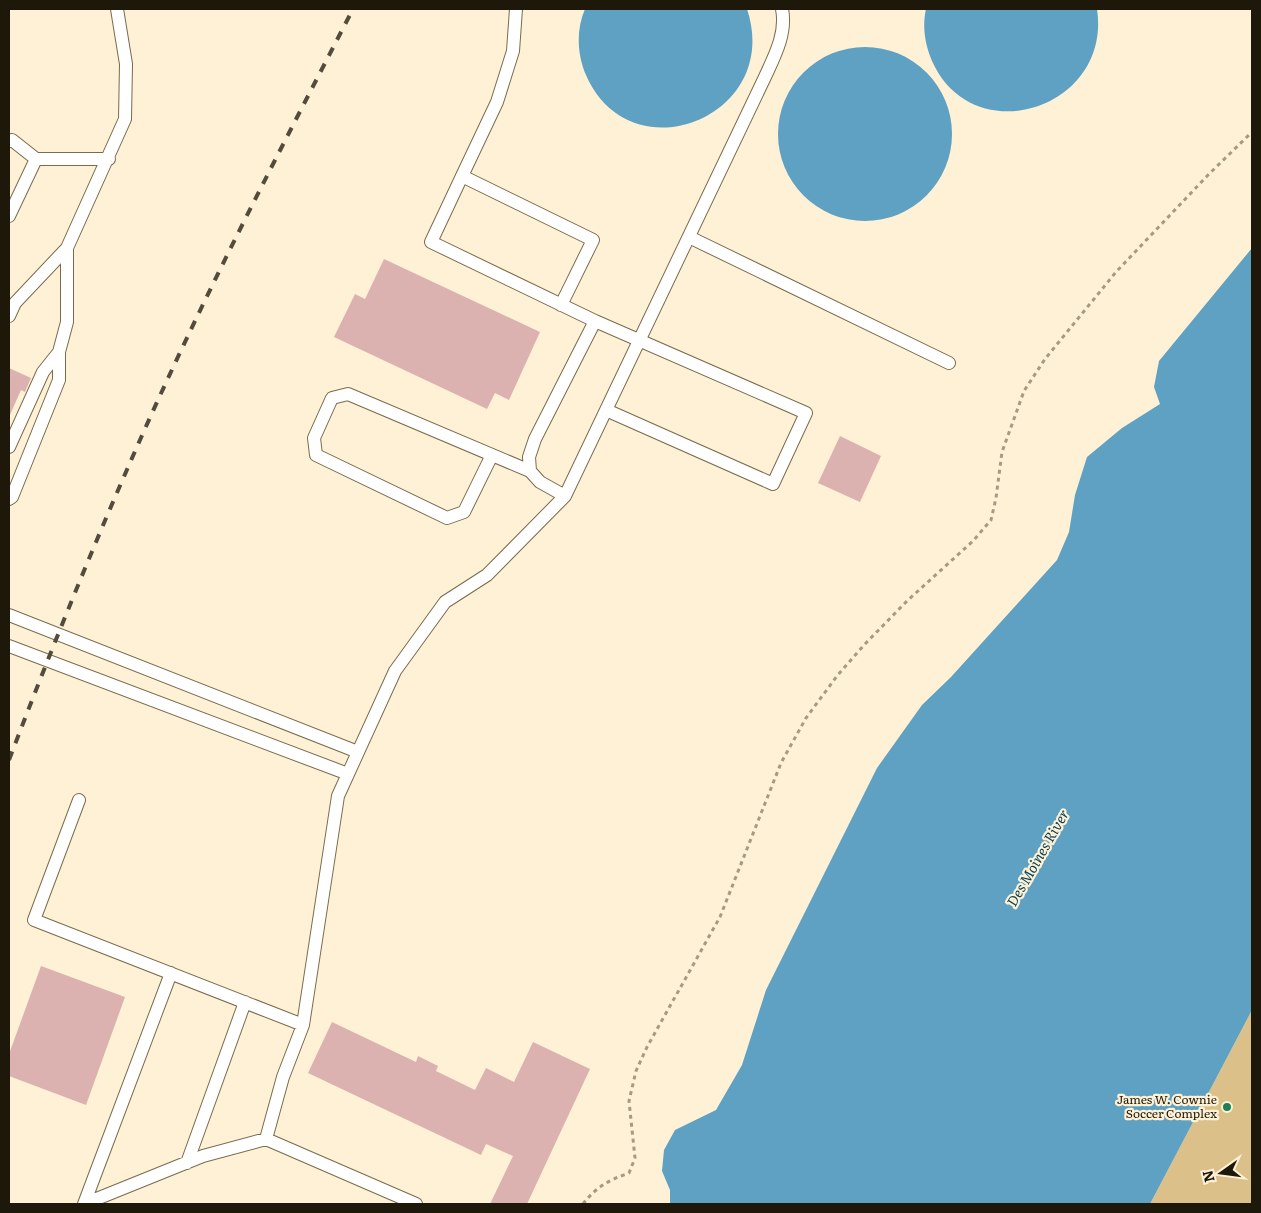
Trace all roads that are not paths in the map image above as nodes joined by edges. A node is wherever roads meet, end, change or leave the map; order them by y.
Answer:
1 (117, 9) edge
2 (516, 9) edge
3 (782, 9) edge
4 (9, 141) edge
5 (36, 159) junction
6 (109, 159) junction
7 (462, 176) junction
8 (9, 216) edge
9 (689, 237) junction
10 (67, 248) junction
11 (561, 305) junction
12 (9, 316) edge
13 (595, 321) junction
14 (639, 340) junction
15 (59, 352) junction
16 (949, 363) dead end
17 (606, 410) junction
18 (9, 447) edge
19 (492, 455) junction
20 (530, 471) junction
21 (565, 496) junction
22 (9, 499) edge
23 (9, 615) edge
24 (9, 646) edge
25 (358, 752) junction
26 (348, 774) junction
27 (79, 800) dead end
28 (171, 973) junction
29 (245, 1002) junction
30 (303, 1025) junction
31 (266, 1139) junction
32 (187, 1163) junction
33 (84, 1204) edge
34 (416, 1204) edge

1 - 6 lane
2 - 7 lane
3 - 9 lane
4 - 5 lane
5 - 6 lane
5 - 8 lane
6 - 10 lane
7 - 11 lane
7 - 11 lane
9 - 14 lane
9 - 16 lane
10 - 12 lane
10 - 15 lane
11 - 13 lane
13 - 14 lane
13 - 20 lane
14 - 17 lane
14 - 17 lane
15 - 18 lane
15 - 22 lane
17 - 21 lane
19 - 19 lane
19 - 20 lane
20 - 21 lane
21 - 25 lane
23 - 25 lane
24 - 26 lane
25 - 26 lane
26 - 30 lane
27 - 28 lane
28 - 29 lane
28 - 33 lane
29 - 30 lane
29 - 32 lane
30 - 31 lane
31 - 32 lane
31 - 34 lane
32 - 33 lane

